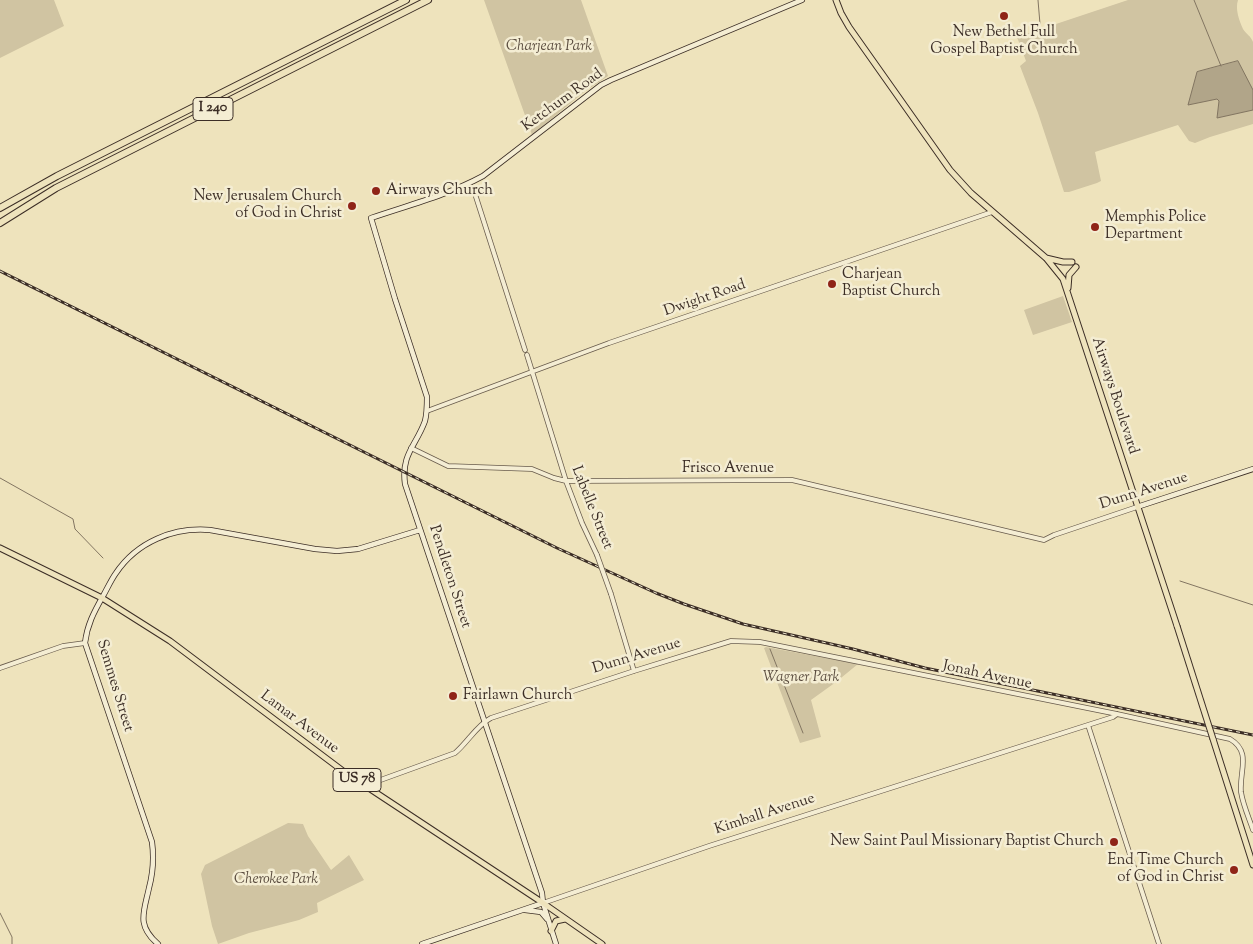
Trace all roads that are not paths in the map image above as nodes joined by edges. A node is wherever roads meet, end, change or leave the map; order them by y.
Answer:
1 (406, 0) edge
2 (428, 0) edge
3 (802, 0) edge
4 (836, 0) edge
5 (476, 197) dead end
6 (0, 208) edge
7 (992, 212) junction
8 (371, 218) joint
9 (0, 223) edge
10 (1046, 258) junction
11 (1072, 262) dead end
12 (1076, 267) dead end
13 (1069, 296) junction
14 (532, 371) junction
15 (427, 411) junction
16 (410, 448) junction
17 (1253, 469) edge
18 (566, 481) junction
19 (1137, 508) junction
20 (420, 530) junction
21 (1044, 540) joint
22 (0, 548) edge
23 (102, 598) junction
24 (731, 641) joint
25 (85, 643) junction
26 (0, 668) edge
27 (634, 671) junction
28 (1117, 714) junction
29 (484, 722) junction
30 (1088, 725) junction
31 (364, 786) junction
32 (1253, 830) edge
33 (1253, 865) edge
34 (543, 903) junction
35 (522, 910) junction
36 (565, 919) junction
37 (549, 922) junction
38 (552, 931) junction
39 (158, 944) edge
40 (422, 944) edge
41 (556, 944) edge
42 (602, 944) edge
43 (1159, 944) edge

1 - 6 highway, I 240
2 - 9 highway, I 240
3 - 8 main road, Ketchum Road
4 - 7 main road, Airways Boulevard
5 - 14 street, Labelle Street
7 - 10 main road, Airways Boulevard
7 - 14 street, Dwight Road
8 - 15 main road, Pendleton Street
10 - 11 main road
10 - 13 main road, Airways Boulevard
12 - 13 main road
13 - 19 main road, Airways Boulevard
14 - 15 street, Dwight Road
14 - 18 street, Labelle Street
15 - 16 main road, Pendleton Street
16 - 18 street, Frisco Avenue
16 - 20 main road, Pendleton Street
17 - 19 main road, Dunn Avenue
18 - 21 street, Frisco Avenue
18 - 27 street, Labelle Street, bridge
19 - 21 street, Dunn Avenue
19 - 33 main road, Airways Boulevard, bridge
20 - 23 main road, Semmes Street
20 - 29 main road, Pendleton Street
22 - 23 main road, Lamar Avenue / US 78
23 - 25 main road, Semmes Street
23 - 31 main road, Lamar Avenue / US 78
24 - 27 street, Dunn Avenue
24 - 28 street, Jonah Avenue
25 - 26 street
25 - 39 main road, Semmes Street
27 - 29 street, Dunn Avenue
28 - 30 street, Kimball Avenue
28 - 32 street, Jonah Avenue
29 - 31 street, Dunn Avenue
29 - 34 main road, Pendleton Street
30 - 34 street, Kimball Avenue
30 - 43 street
31 - 34 main road, Lamar Avenue / US 78
34 - 35 main road, Kimball Avenue
34 - 36 main road, Lamar Avenue / US 78
34 - 37 main road, Pendleton Street
35 - 37 main road
35 - 40 main road, Kimball Avenue
36 - 38 main road
36 - 42 main road, Lamar Avenue / US 78
37 - 38 main road, Pendleton Street
38 - 41 main road, Pendleton Street

